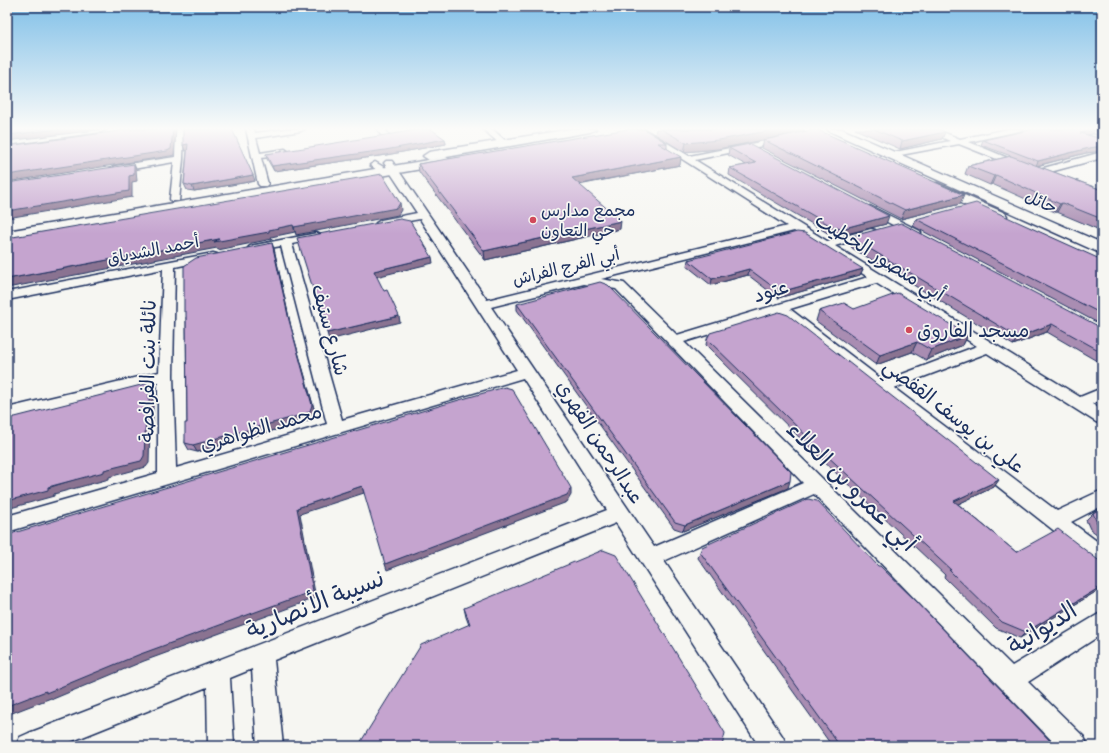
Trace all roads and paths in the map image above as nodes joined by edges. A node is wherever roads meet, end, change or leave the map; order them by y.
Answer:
1 (146, 164) edge
2 (178, 164) edge
3 (259, 164) edge
4 (401, 164) edge
5 (403, 164) edge
6 (696, 164) edge
7 (886, 164) edge
8 (912, 164) edge
9 (1018, 164) edge
10 (1070, 164) edge
11 (392, 166) junction
12 (109, 170) edge
13 (1039, 172) junction
14 (1053, 178) edge
15 (263, 184) junction
16 (175, 198) junction
17 (974, 205) junction
18 (863, 206) edge
19 (959, 209) edge
20 (424, 215) junction
21 (914, 220) edge
22 (899, 224) junction
23 (370, 225) edge
24 (796, 227) junction
25 (7, 228) edge
26 (332, 233) edge
27 (7, 236) edge
28 (927, 239) edge
29 (286, 242) junction
30 (1099, 244) edge
31 (825, 245) junction
32 (239, 251) edge
33 (224, 254) edge
34 (1102, 263) edge
35 (169, 264) junction
36 (879, 278) junction
37 (584, 280) junction
38 (7, 296) edge
39 (483, 305) junction
40 (781, 309) junction
41 (675, 340) junction
42 (988, 347) junction
43 (527, 372) junction
44 (166, 375) junction
45 (883, 387) junction
46 (1102, 393) edge
47 (1079, 404) junction
48 (7, 414) edge
49 (1102, 418) edge
50 (336, 428) junction
51 (167, 477) junction
52 (815, 486) junction
53 (1102, 497) edge
54 (620, 513) junction
55 (1056, 521) junction
56 (7, 524) edge
57 (1102, 557) edge
58 (650, 558) junction
59 (1102, 622) edge
60 (262, 654) junction
61 (218, 672) junction
62 (1010, 680) junction
63 (29, 746) edge
64 (221, 746) edge
65 (270, 746) edge
66 (774, 746) edge
67 (1075, 746) edge

1 - 12 street
2 - 16 street
3 - 15 street
4 - 11 street
5 - 11 street
6 - 24 street, أبي منصور الخطيب
7 - 17 street, حائل
8 - 30 street, حائل
9 - 13 street
10 - 13 street
11 - 15 street
11 - 20 street, عبدالرحمن الفهري
11 - 27 street
13 - 14 street
15 - 16 street
16 - 25 street
17 - 19 street
17 - 34 street, حائل
18 - 22 street
20 - 23 street
20 - 39 street, عبدالرحمن الفهري
21 - 22 street
22 - 28 street
22 - 31 street
24 - 31 street, أبي منصور الخطيب
24 - 37 street, أبي الفرج الفراش
26 - 29 street
29 - 32 street
29 - 50 street, شارع ستيف
31 - 36 street, أبي منصور الخطيب
33 - 35 street, أحمد الشدياق
35 - 38 street, أحمد الشدياق
35 - 44 street, نائلة بنت الفرافصة
36 - 40 street, عتود
36 - 42 street, أبي منصور الخطيب
37 - 39 street, أبي الفرج الفراش
37 - 41 street, أبي عمرو بن العلاء
39 - 43 street, عبدالرحمن الفهري
40 - 41 street, عتود
40 - 45 street, علي بن يوسف القفصي
41 - 52 street, أبي عمرو بن العلاء
42 - 45 street
42 - 47 street, أبي منصور الخطيب
43 - 50 street, محمد الظواهري
43 - 54 street, عبدالرحمن الفهري
44 - 48 street
44 - 51 street, نائلة بنت الفرافصة
45 - 55 street, علي بن يوسف القفصي
46 - 47 street
47 - 49 street, أبي منصور الخطيب
50 - 51 street, محمد الظواهري
51 - 56 street, محمد الظواهري
52 - 58 street
52 - 62 street, أبي عمرو بن العلاء
53 - 55 street
54 - 58 street, عبدالرحمن الفهري
54 - 60 street, نسيبة الأنصارية
55 - 57 street, علي بن يوسف القفصي
58 - 66 street, عبدالرحمن الفهري
59 - 62 street, الديوانية
60 - 61 street, نسيبة الأنصارية
60 - 65 street
61 - 63 street, نسيبة الأنصارية
61 - 64 street
62 - 67 street, أبي عمرو بن العلاء

